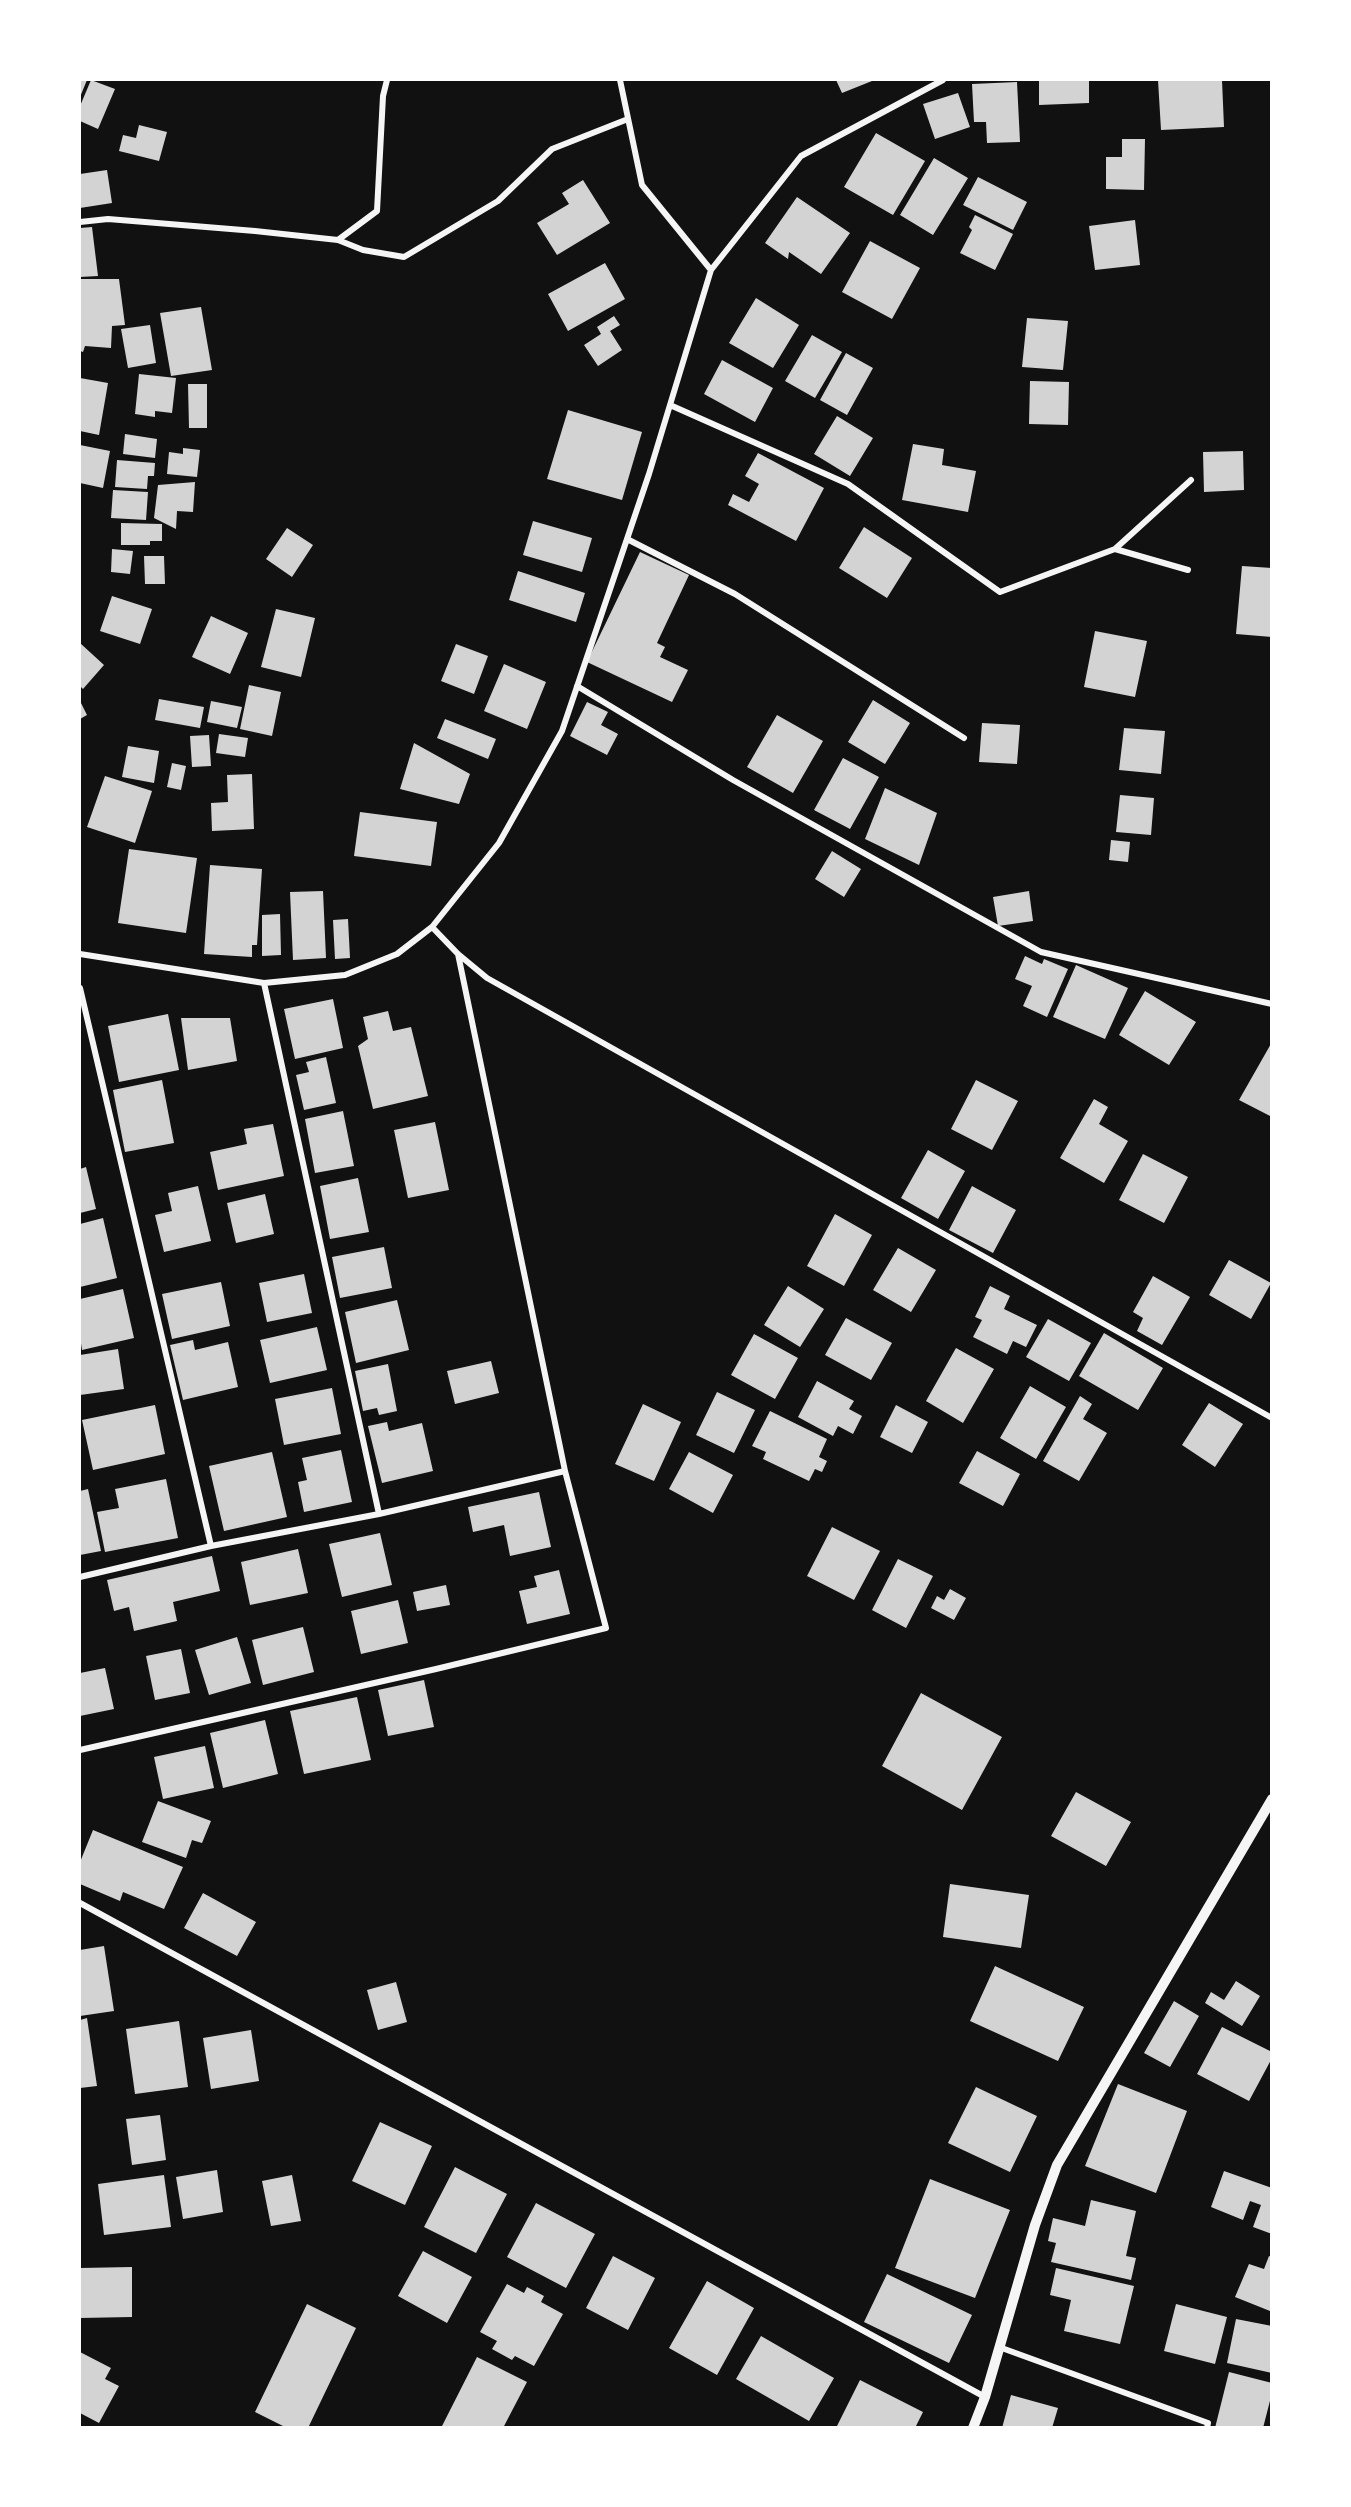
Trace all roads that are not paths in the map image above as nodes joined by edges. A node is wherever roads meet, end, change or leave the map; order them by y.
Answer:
1 (387, 80) edge
2 (620, 80) edge
3 (943, 80) edge
4 (628, 119) junction
5 (80, 222) edge
6 (338, 240) junction
7 (711, 270) junction
8 (670, 405) junction
9 (1191, 480) dead end
10 (627, 539) junction
11 (1114, 549) junction
12 (1188, 570) dead end
13 (577, 686) junction
14 (964, 738) dead end
15 (432, 927) junction
16 (80, 954) edge
17 (458, 954) junction
18 (264, 983) junction
19 (80, 988) edge
20 (1272, 1004) edge
21 (1272, 1418) edge
22 (565, 1471) junction
23 (379, 1514) junction
24 (211, 1546) junction
25 (80, 1577) edge
26 (80, 1750) edge
27 (1272, 1799) edge
28 (80, 1904) edge
29 (999, 2347) junction
30 (985, 2397) junction
31 (973, 2427) edge
32 (1207, 2427) edge

1 - 6 street
2 - 4 street
3 - 7 street
4 - 6 street
4 - 7 street
5 - 6 street
7 - 8 street
8 - 10 street
8 - 11 street
9 - 11 street
10 - 13 street
10 - 14 street
11 - 12 street
13 - 15 street
13 - 20 street
15 - 17 street
15 - 18 street
16 - 18 street
17 - 21 street
17 - 22 street
18 - 23 street
19 - 24 street
22 - 23 street
22 - 26 street
23 - 24 street
24 - 25 street
27 - 29 street
28 - 30 street
29 - 30 street
29 - 32 street
30 - 31 street

